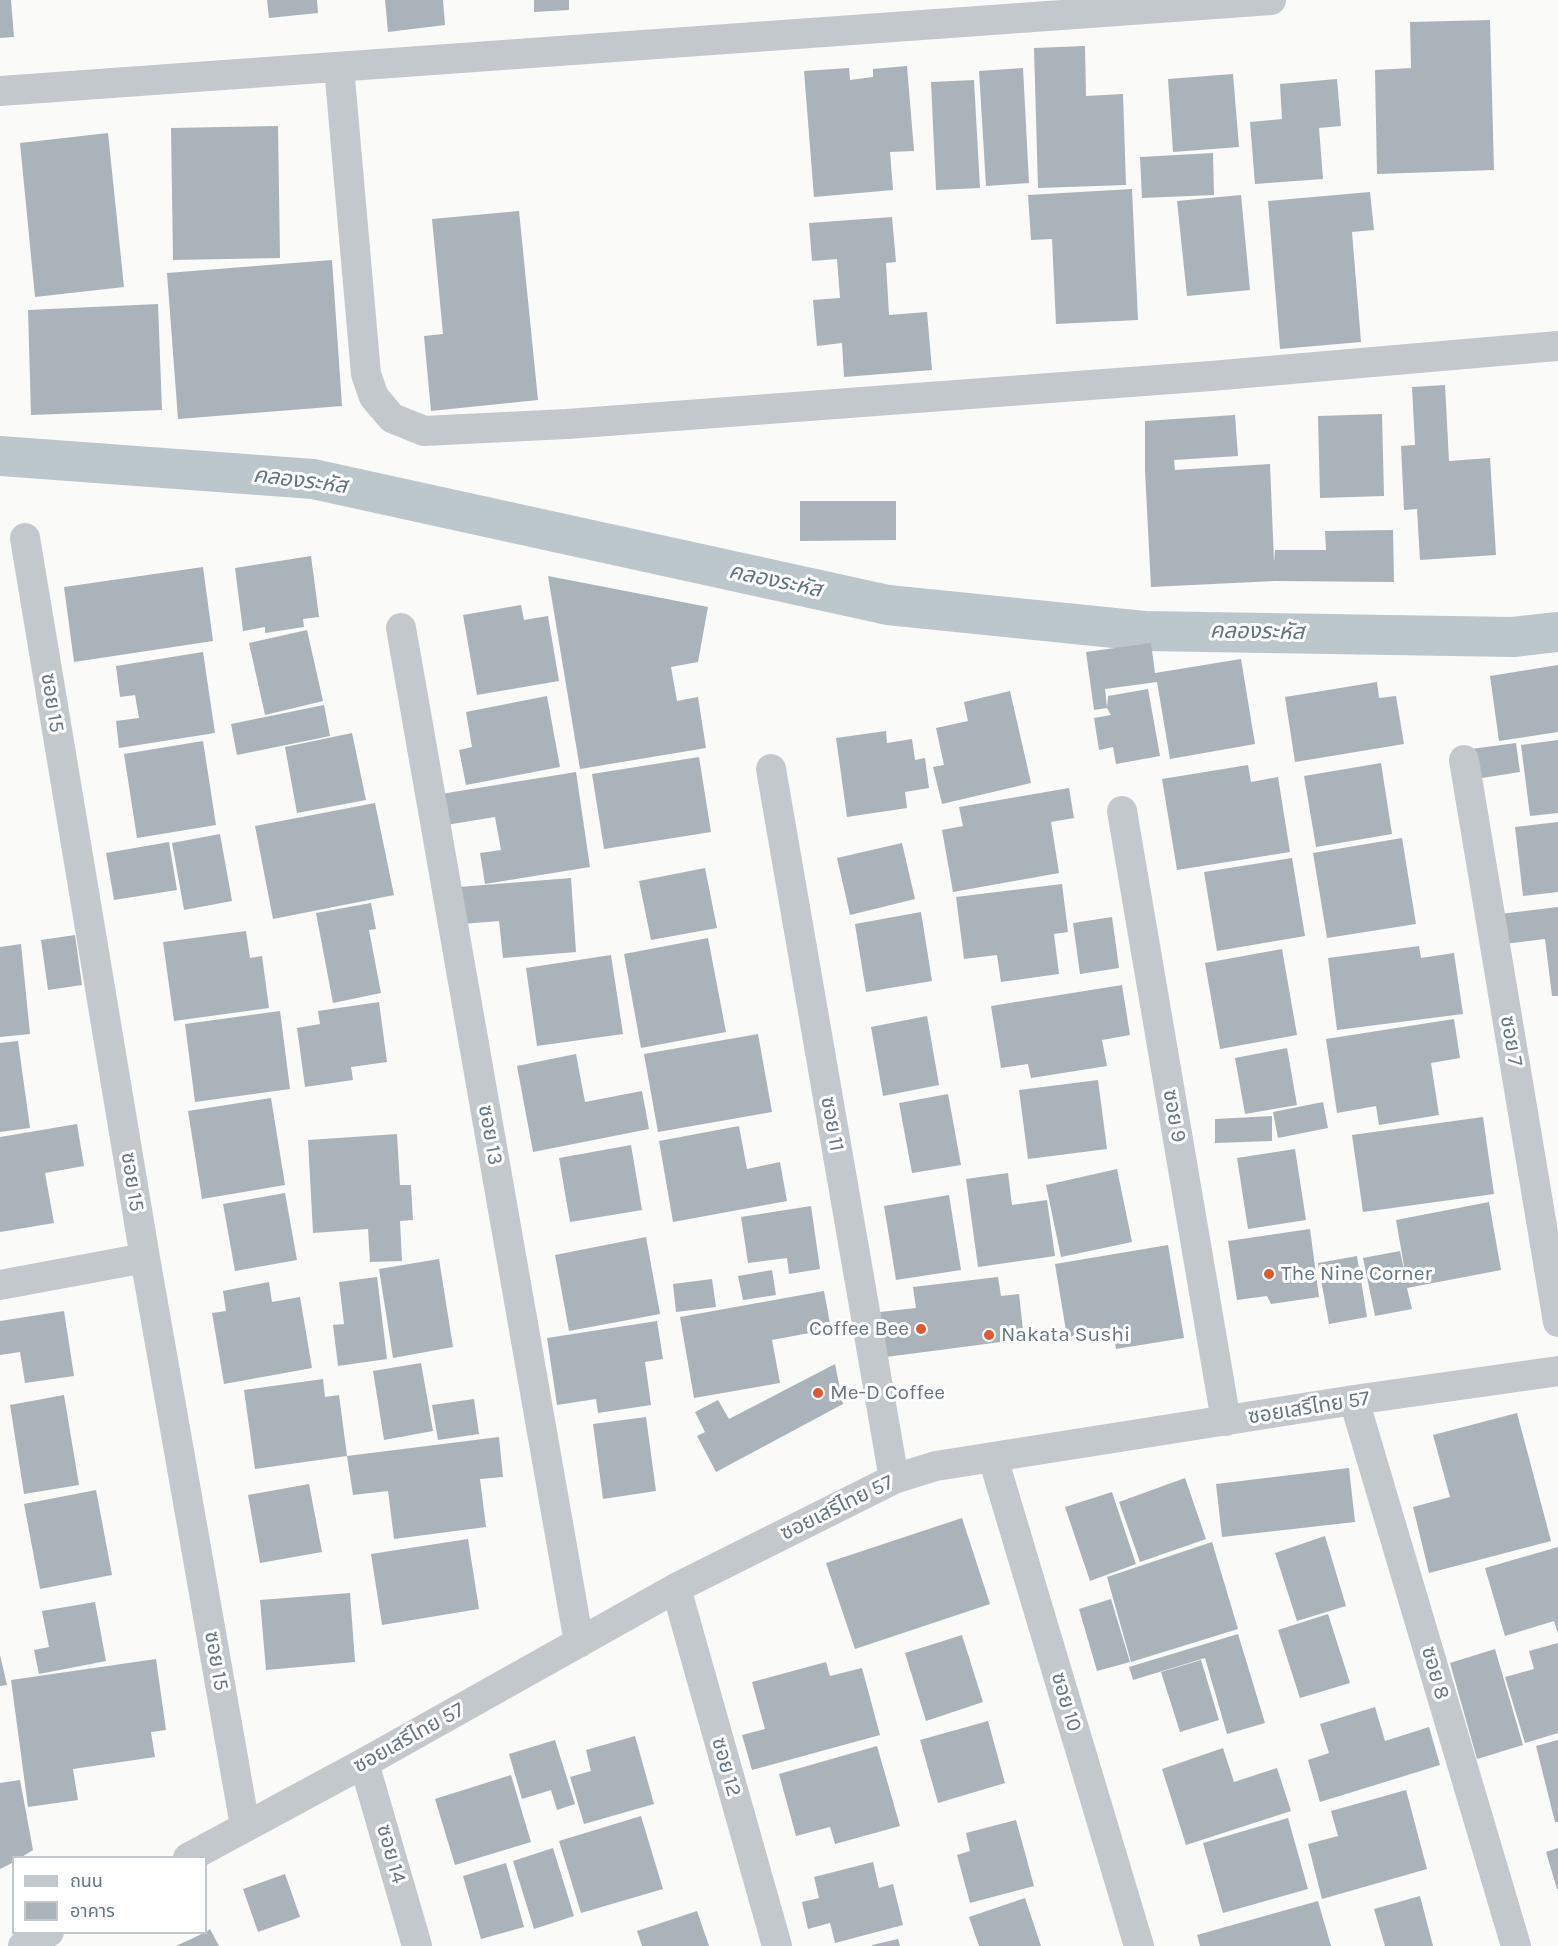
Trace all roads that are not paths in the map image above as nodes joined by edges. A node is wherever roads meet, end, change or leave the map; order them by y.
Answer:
1 (1271, 0) edge
2 (339, 67) junction
3 (0, 91) edge
4 (1558, 346) edge
5 (25, 538) dead end
6 (401, 628) dead end
7 (1464, 760) dead end
8 (771, 769) dead end
9 (1122, 811) dead end
10 (145, 1258) junction
11 (0, 1285) edge
12 (1558, 1322) edge
13 (1558, 1371) edge
14 (1354, 1400) junction
15 (1226, 1421) junction
16 (993, 1458) junction
17 (894, 1479) junction
18 (676, 1588) junction
19 (579, 1643) junction
20 (364, 1763) junction
21 (246, 1826) junction
22 (190, 1856) edge
23 (45, 1934) edge
24 (23, 1946) edge
25 (417, 1946) edge
26 (777, 1946) edge
27 (1139, 1946) edge
28 (1516, 1946) edge

1 - 2 street
2 - 3 street
2 - 4 street
5 - 10 street, ซอย 15
6 - 19 street, ซอย 13
7 - 12 street, ซอย 7
8 - 17 street, ซอย 11
9 - 15 street, ซอย 9
10 - 11 street
10 - 21 street, ซอย 15
13 - 14 street, ซอยเสรีไทย 57
14 - 15 street, ซอยเสรีไทย 57
14 - 28 street, ซอย 8
15 - 16 street, ซอยเสรีไทย 57
16 - 17 street, ซอยเสรีไทย 57
16 - 27 street, ซอย 10
17 - 18 street, ซอยเสรีไทย 57
18 - 19 street, ซอยเสรีไทย 57
18 - 26 street, ซอย 12
19 - 20 street, ซอยเสรีไทย 57
20 - 21 street, ซอยเสรีไทย 57
20 - 25 street, ซอย 14
21 - 22 street, ซอยเสรีไทย 57
23 - 24 street

